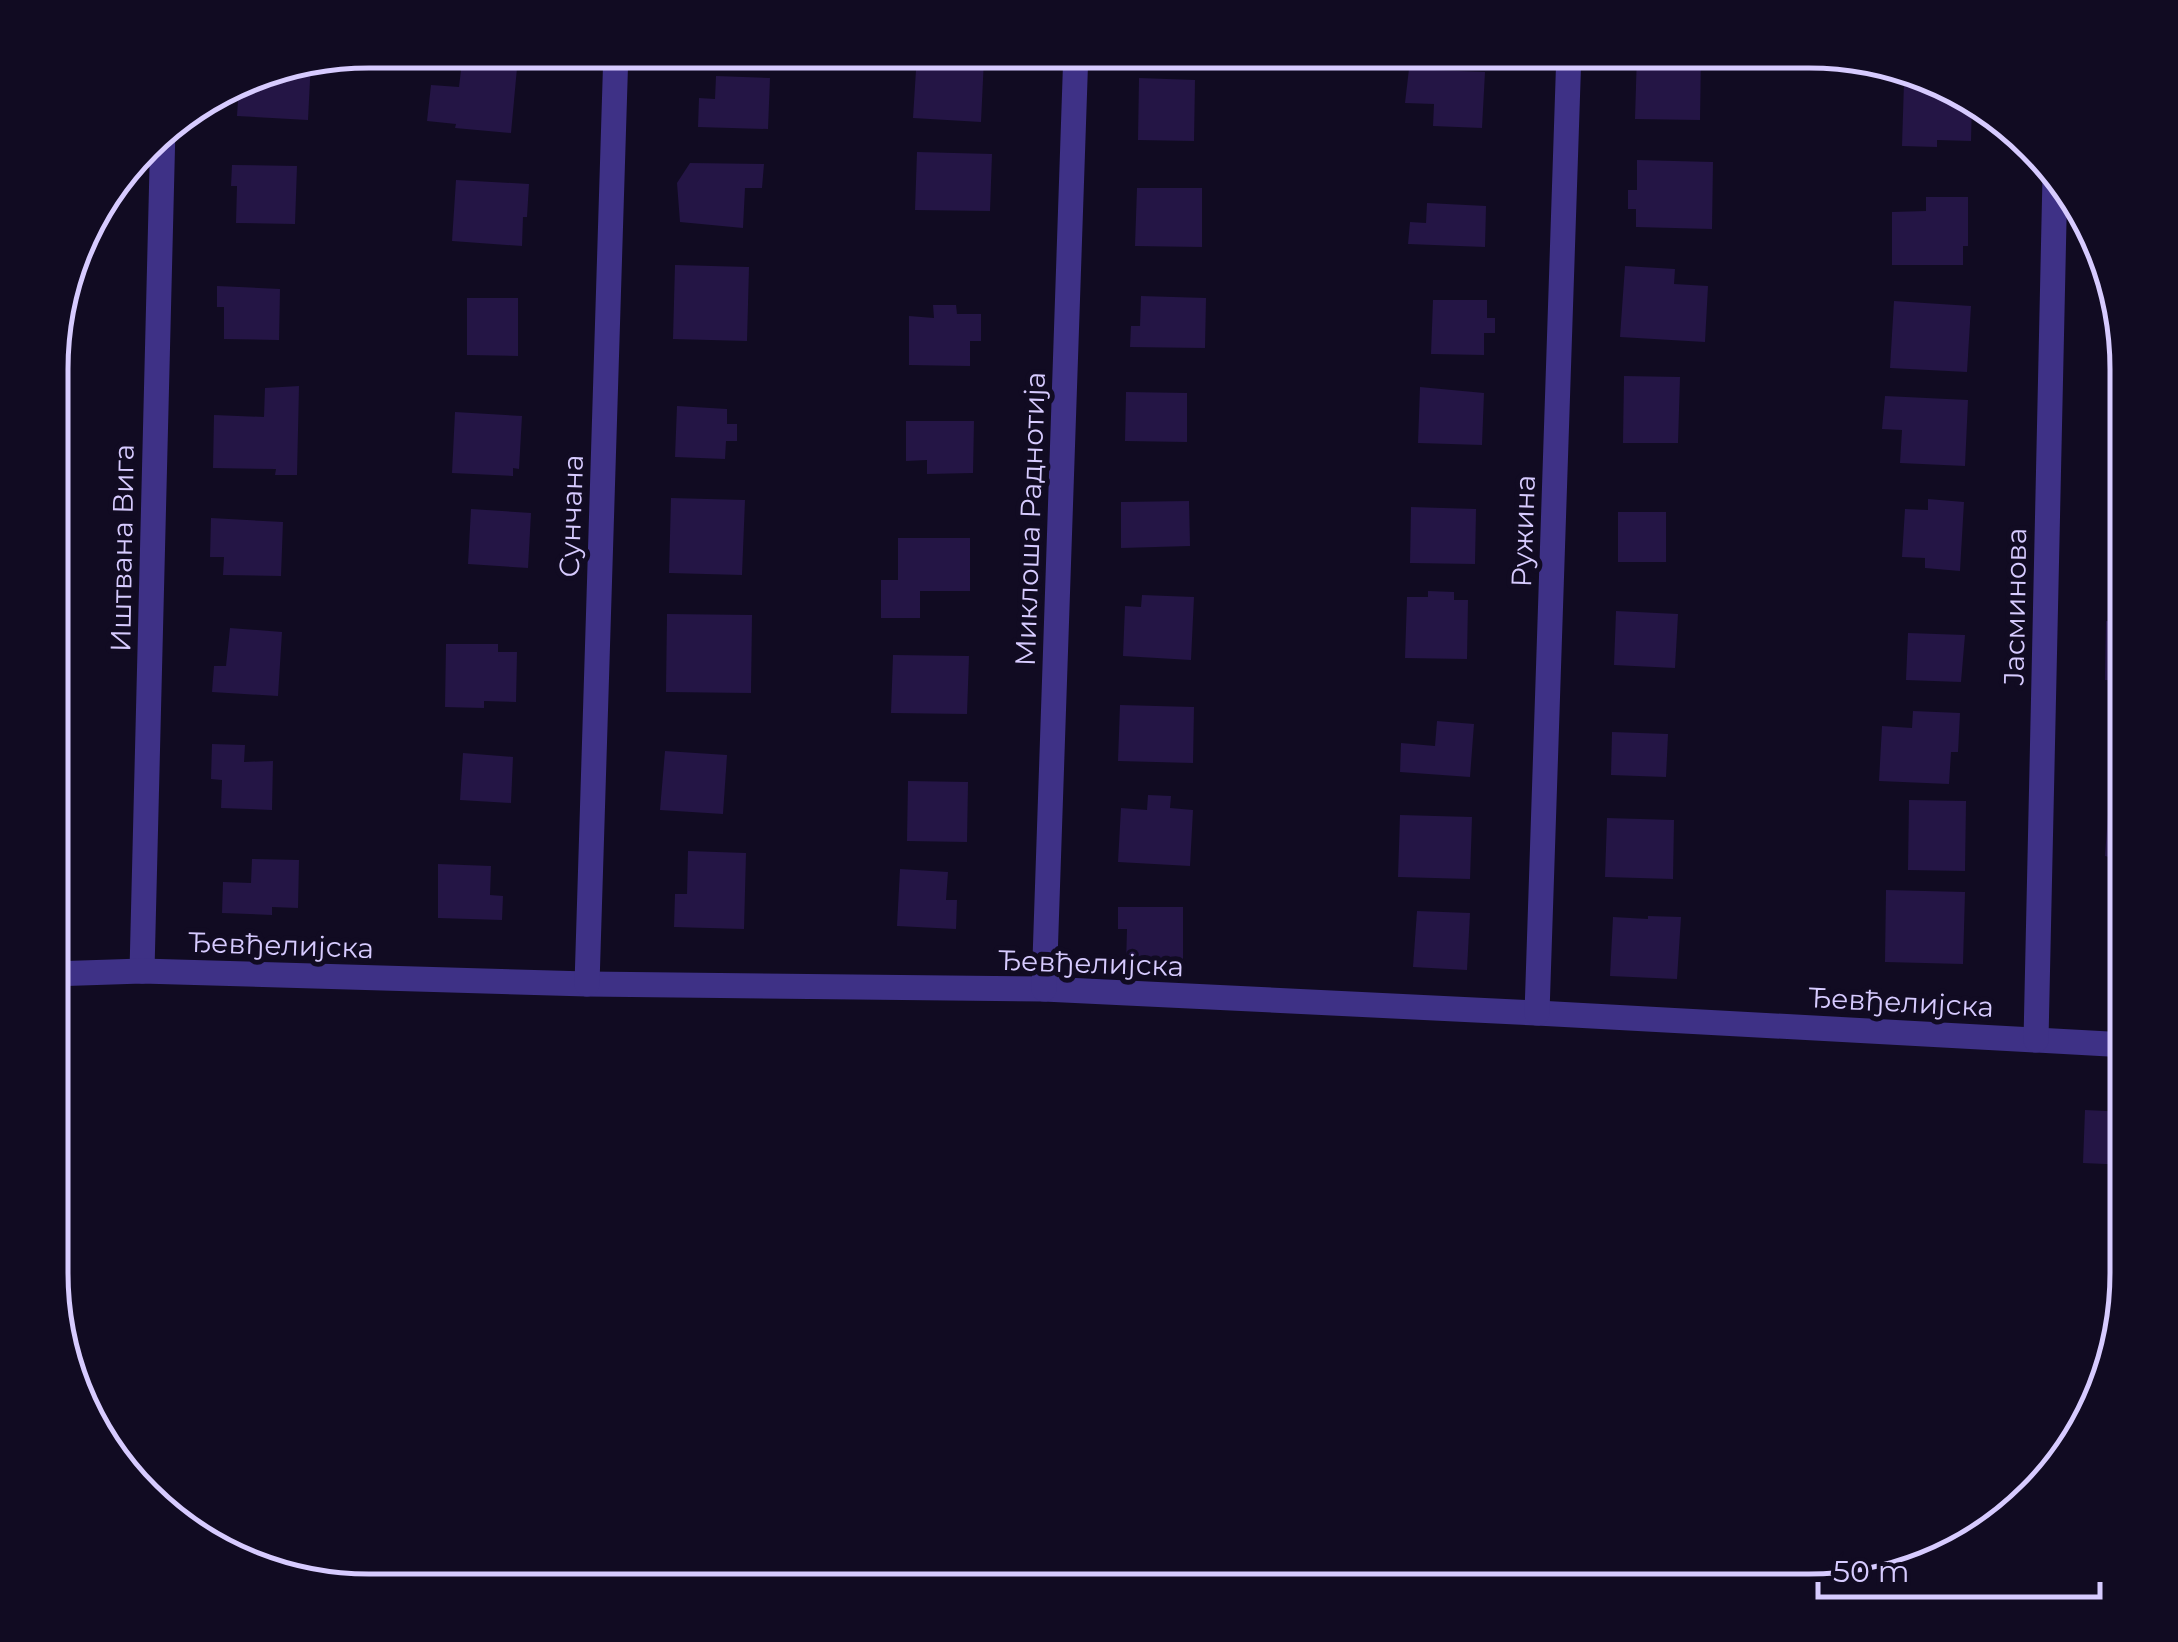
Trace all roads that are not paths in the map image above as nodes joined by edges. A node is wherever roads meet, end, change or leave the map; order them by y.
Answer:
1 (615, 68) edge
2 (1075, 68) edge
3 (1568, 68) edge
4 (162, 150) edge
5 (2055, 195) edge
6 (142, 971) junction
7 (68, 973) edge
8 (587, 984) junction
9 (1044, 990) junction
10 (1537, 1013) junction
11 (2036, 1040) junction
12 (2110, 1044) edge

1 - 8 street, Сунчана
2 - 9 street, Миклоша Раднотија
3 - 10 street, Ружина
4 - 6 street, Иштвана Вига
5 - 11 street, Јасминова
6 - 7 street, Ђевђелијска
6 - 8 street, Ђевђелијска
8 - 9 street, Ђевђелијска
9 - 10 street, Ђевђелијска
10 - 11 street, Ђевђелијска
11 - 12 street, Ђевђелијска

